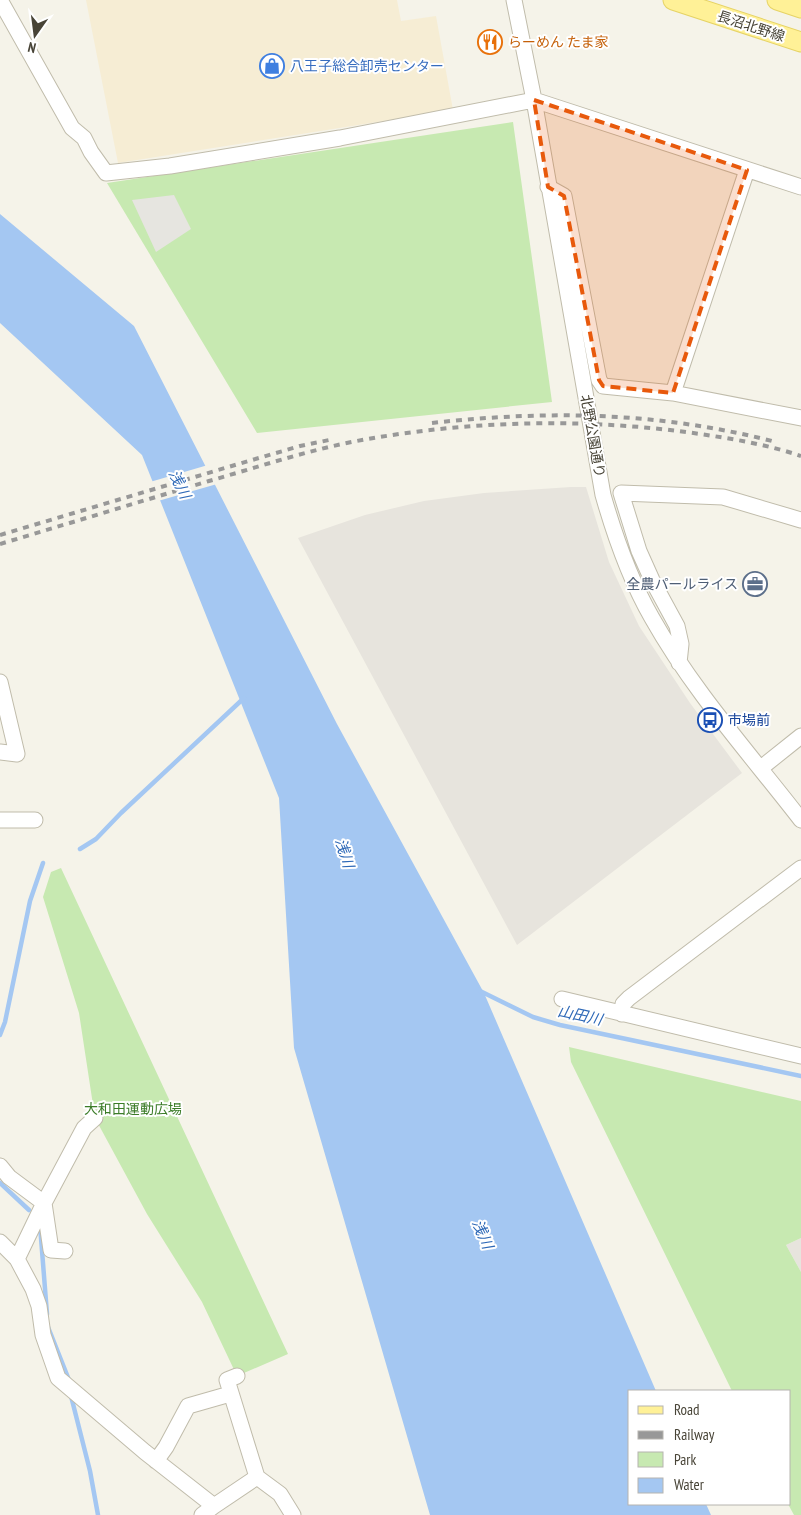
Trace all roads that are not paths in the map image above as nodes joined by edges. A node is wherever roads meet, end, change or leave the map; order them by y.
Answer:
1 (0, 0) edge
2 (514, 0) edge
3 (673, 0) edge
4 (777, 0) edge
5 (801, 8) edge
6 (801, 42) edge
7 (534, 100) junction
8 (748, 170) junction
9 (548, 187) junction
10 (801, 187) edge
11 (673, 393) junction
12 (800, 413) edge
13 (801, 520) edge
14 (679, 663) junction
15 (0, 682) edge
16 (801, 736) edge
17 (0, 752) edge
18 (761, 768) junction
19 (0, 820) edge
20 (35, 820) dead end
21 (801, 820) edge
22 (801, 868) edge
23 (562, 999) dead end
24 (622, 1014) junction
25 (801, 1056) edge
26 (96, 1118) dead end
27 (0, 1166) edge
28 (44, 1203) junction
29 (0, 1242) edge
30 (65, 1251) dead end
31 (17, 1259) junction
32 (237, 1376) dead end
33 (230, 1394) junction
34 (156, 1461) junction
35 (257, 1477) junction
36 (208, 1510) edge
37 (292, 1515) edge

1 - 7 street
2 - 7 street, 北野公園通り
3 - 6 main road, 長沼北野線
4 - 5 main road
7 - 8 street
7 - 9 street, 北野公園通り
8 - 10 street
8 - 11 street
9 - 11 street
9 - 14 street, 北野公園通り
11 - 12 street
13 - 14 street
14 - 18 street, 北野公園通り
15 - 17 street
16 - 18 street
18 - 21 street, 北野公園通り
19 - 20 street
22 - 24 street
23 - 24 street
24 - 25 street
26 - 28 street
27 - 28 street
28 - 30 street
28 - 31 street
29 - 31 street
31 - 34 street
32 - 33 street
33 - 34 street
33 - 35 street
34 - 36 street
35 - 36 street
35 - 37 street

